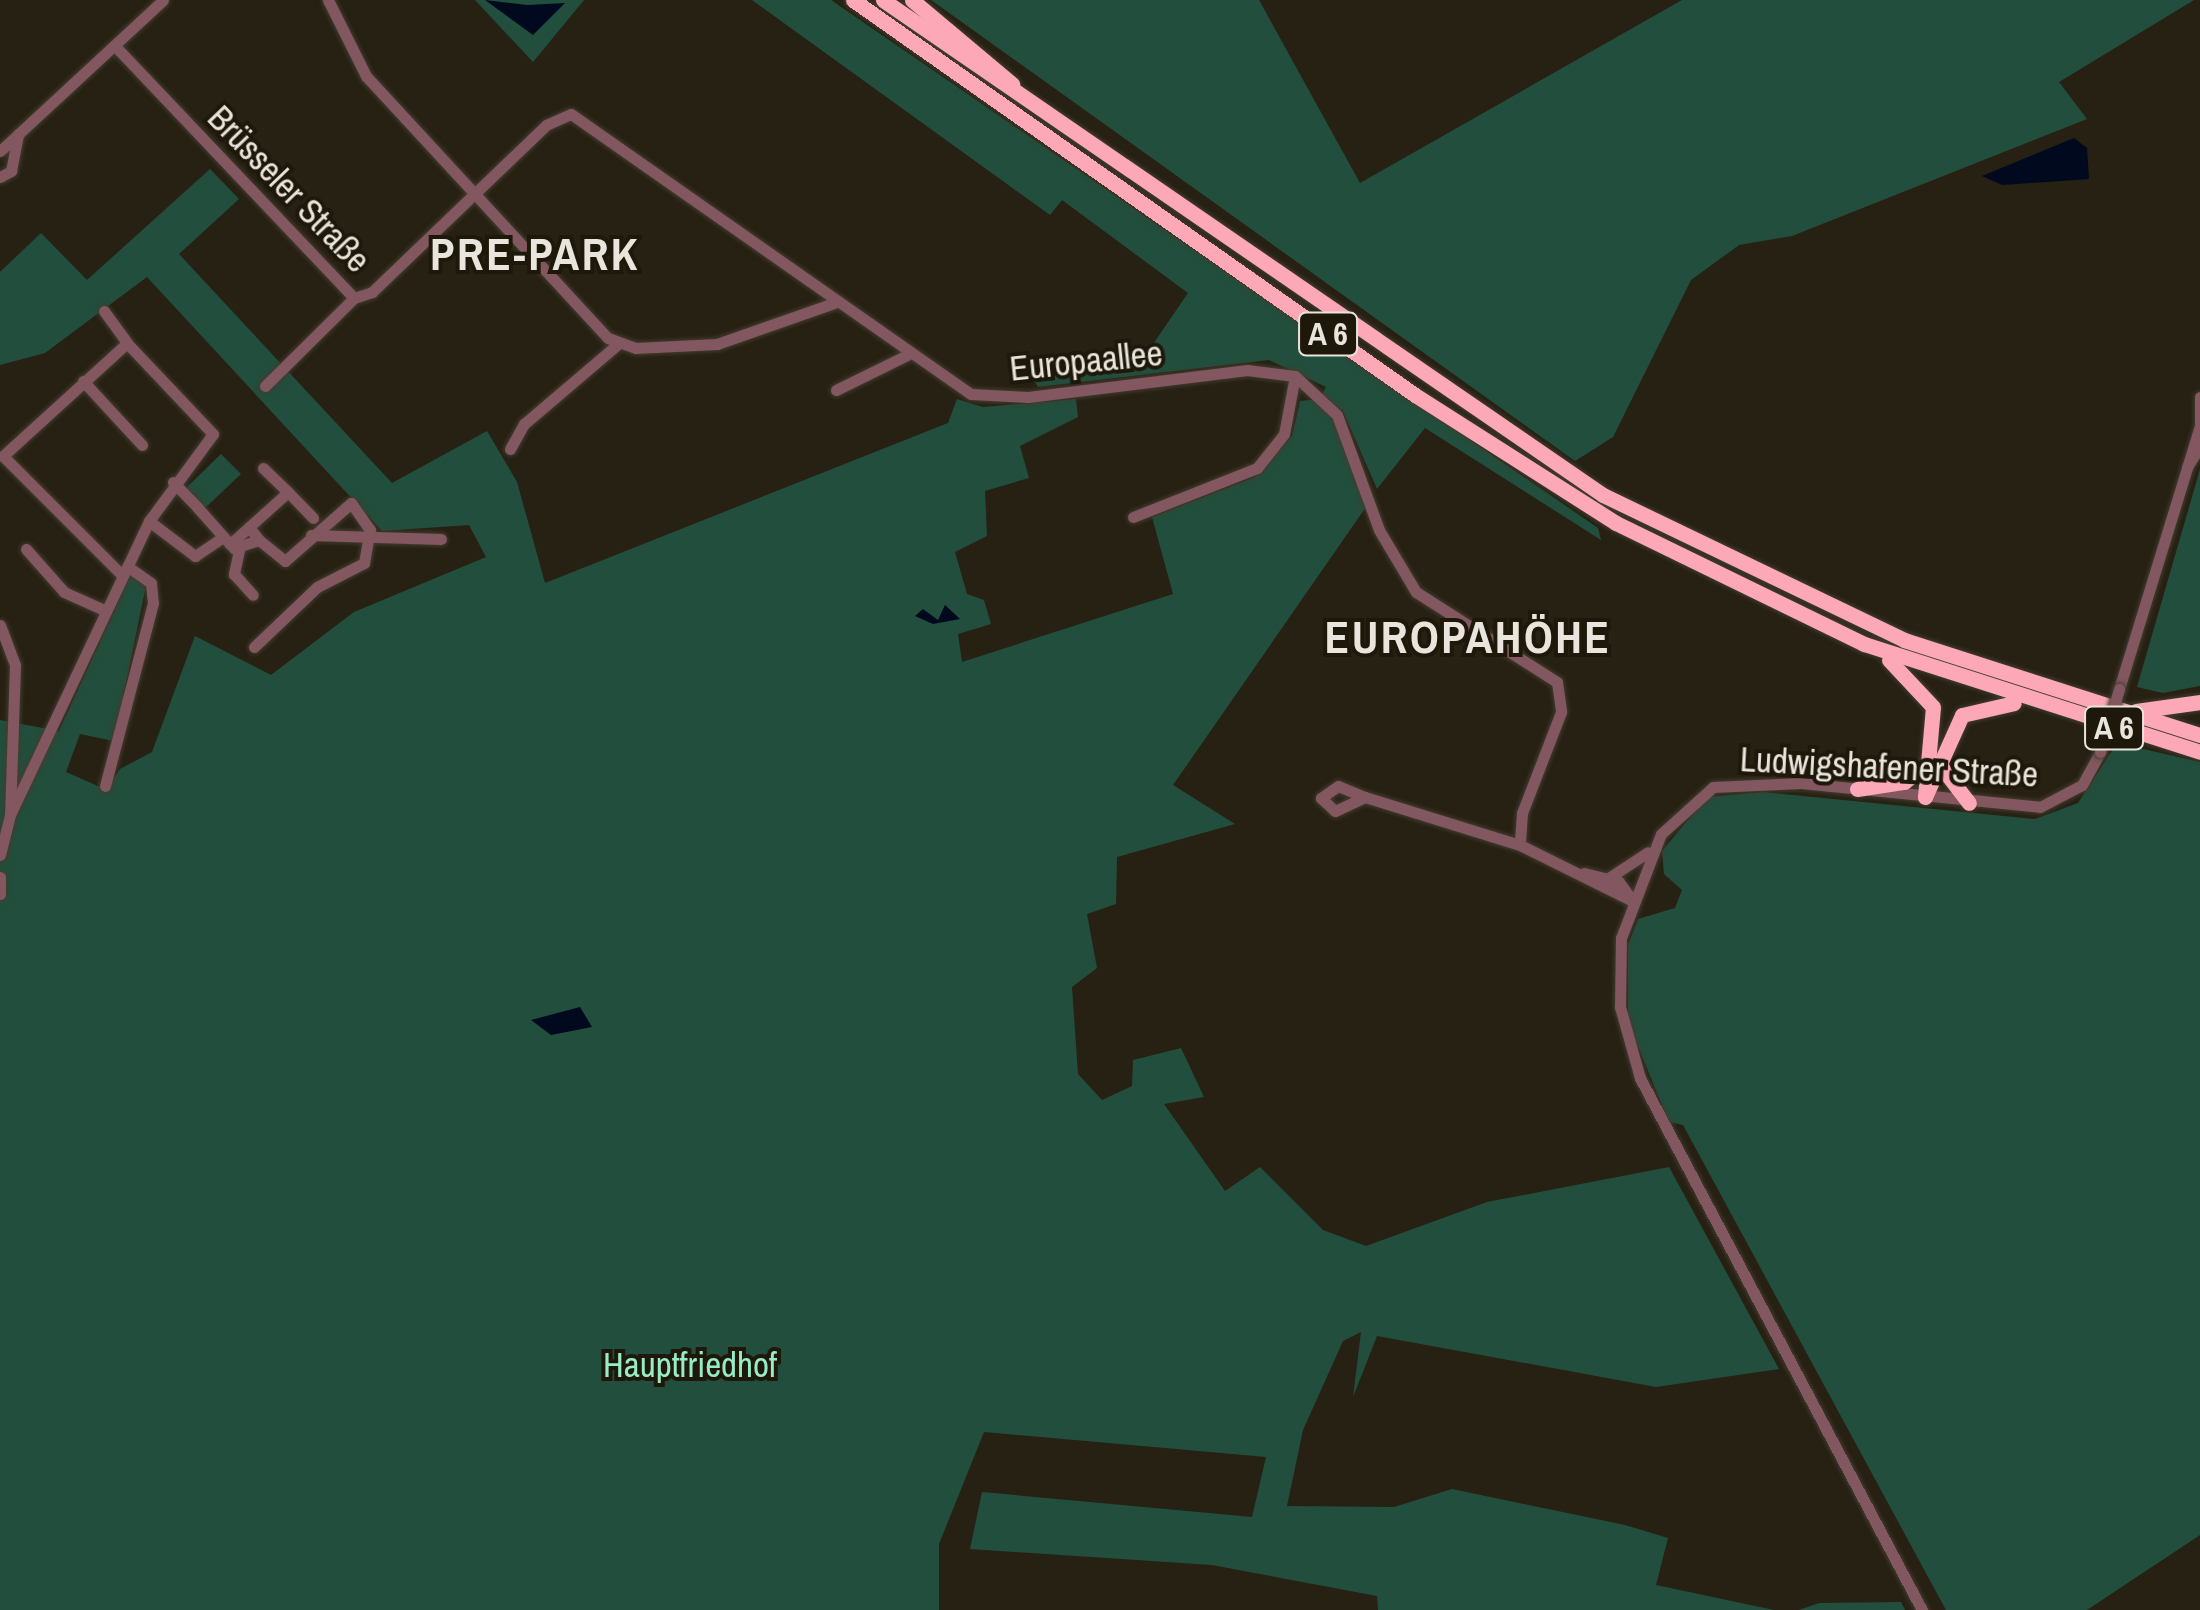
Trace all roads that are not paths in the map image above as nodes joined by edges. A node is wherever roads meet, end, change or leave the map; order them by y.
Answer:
1 (163, 0) edge
2 (330, 0) edge
3 (853, 0) edge
4 (883, 0) edge
5 (912, 0) edge
6 (115, 46) junction
7 (1031, 105) junction
8 (18, 134) junction
9 (0, 150) edge
10 (0, 178) edge
11 (475, 194) junction
12 (354, 298) junction
13 (834, 303) junction
14 (104, 311) dead end
15 (127, 342) junction
16 (618, 344) junction
17 (908, 355) junction
18 (1295, 376) junction
19 (83, 382) junction
20 (265, 386) dead end
21 (836, 390) dead end
22 (2200, 397) edge
23 (2200, 426) edge
24 (142, 445) dead end
25 (2200, 446) edge
26 (510, 450) dead end
27 (1, 454) edge
28 (263, 468) dead end
29 (173, 482) junction
30 (288, 492) junction
31 (2175, 499) junction
32 (1133, 517) dead end
33 (312, 518) dead end
34 (149, 521) junction
35 (249, 528) junction
36 (311, 536) junction
37 (368, 538) junction
38 (441, 539) dead end
39 (258, 540) junction
40 (231, 544) junction
41 (26, 549) dead end
42 (125, 571) junction
43 (253, 594) dead end
44 (104, 610) junction
45 (0, 625) edge
46 (1864, 644) junction
47 (254, 647) dead end
48 (2200, 702) edge
49 (2028, 703) junction
50 (2092, 706) junction
51 (2200, 734) edge
52 (2200, 752) edge
53 (1932, 764) junction
54 (105, 786) dead end
55 (1857, 789) junction
56 (1366, 796) dead end
57 (1925, 797) junction
58 (1969, 803) junction
59 (10, 815) junction
60 (1657, 841) junction
61 (1520, 845) junction
62 (0, 855) edge
63 (1573, 871) junction
64 (0, 877) edge
65 (1606, 878) junction
66 (0, 894) edge
67 (1633, 901) junction
68 (1922, 1610) edge

1 - 6 street
2 - 11 street
3 - 46 highway, A 6
4 - 7 highway, A 6
5 - 7 highway
6 - 8 street
6 - 12 street, Brüsseler Straße
7 - 50 highway, A 6
8 - 9 street
8 - 10 street
11 - 12 street, Brüsseler Straße
11 - 13 street, Europaallee
11 - 16 street
12 - 20 street
13 - 16 street
13 - 17 street, Europaallee
14 - 15 street
15 - 19 street
15 - 29 street
16 - 26 street
17 - 18 street, Europaallee
17 - 21 street
18 - 32 street
18 - 61 street
19 - 24 street
19 - 27 street
22 - 23 street, Ludwigshafener Straße
23 - 31 street, Ludwigshafener Straße
25 - 31 street, Ludwigshafener Straße
27 - 42 street
28 - 30 street
29 - 34 street
29 - 40 street
30 - 33 street
30 - 35 street
31 - 58 street, Ludwigshafener Straße, bridge
34 - 40 street
34 - 42 street
35 - 39 street
35 - 40 street
36 - 37 street
36 - 37 street
36 - 39 street
37 - 38 street
37 - 47 street
39 - 40 street
40 - 43 street
41 - 44 street
42 - 44 street
42 - 54 street
44 - 59 street
45 - 59 street
46 - 49 highway, A 6
46 - 53 highway
48 - 50 highway
49 - 52 highway, A 6
49 - 53 highway
50 - 51 highway, A 6
53 - 55 highway
53 - 57 highway
53 - 58 highway
55 - 57 street, Ludwigshafener Straße
55 - 60 street, Ludwigshafener Straße
56 - 61 street
57 - 58 street, Ludwigshafener Straße
59 - 62 street
60 - 65 street
60 - 67 street, Ludwigshafener Straße
61 - 63 street
63 - 65 street
63 - 67 street
64 - 66 street
65 - 67 street
67 - 68 street, Ludwigshafener Straße

